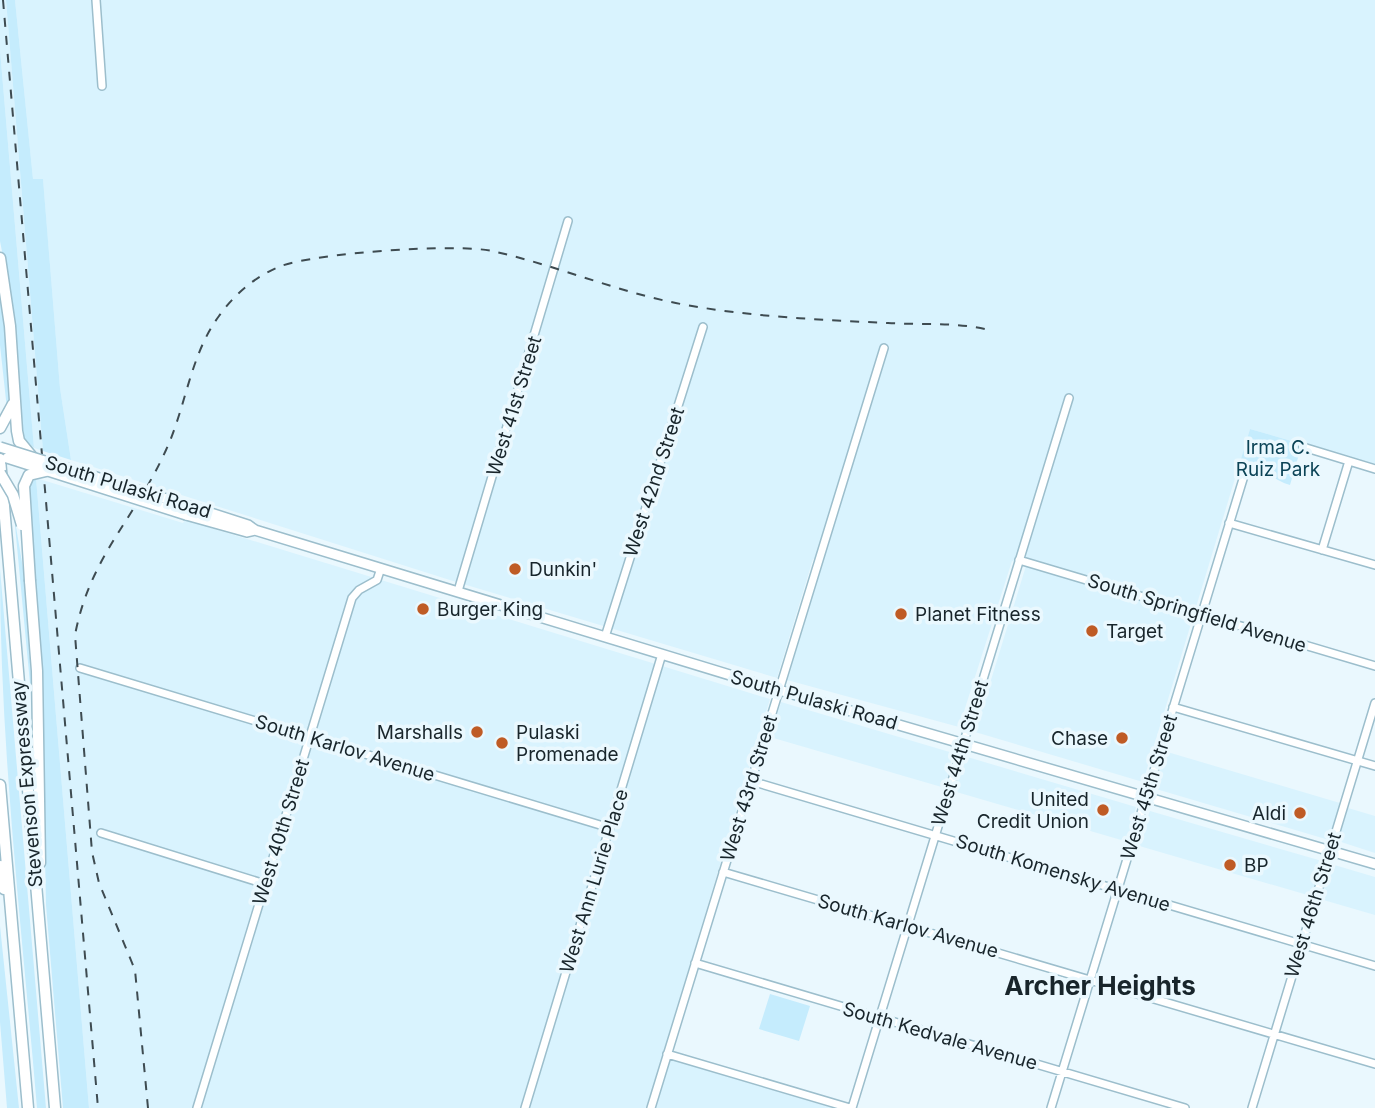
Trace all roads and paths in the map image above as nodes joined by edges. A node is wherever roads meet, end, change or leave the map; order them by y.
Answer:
1 (96, 0) edge
2 (102, 86) dead end
3 (568, 221) dead end
4 (0, 258) edge
5 (703, 327) dead end
6 (884, 348) dead end
7 (15, 392) junction
8 (1069, 398) dead end
9 (0, 428) edge
10 (0, 447) edge
11 (1303, 447) dead end
12 (1, 457) edge
13 (33, 458) junction
14 (1349, 461) junction
15 (1247, 466) dead end
16 (1375, 468) edge
17 (46, 471) junction
18 (0, 472) edge
19 (1229, 523) junction
20 (255, 530) junction
21 (1322, 550) junction
22 (1019, 560) junction
23 (1375, 565) edge
24 (381, 568) junction
25 (30, 581) junction
26 (458, 592) junction
27 (1201, 615) junction
28 (605, 637) junction
29 (662, 654) junction
30 (1375, 666) edge
31 (80, 668) dead end
32 (779, 690) junction
33 (1375, 703) edge
34 (1173, 707) junction
35 (310, 737) junction
36 (963, 743) junction
37 (1357, 761) junction
38 (1375, 766) edge
39 (751, 780) junction
40 (0, 785) edge
41 (1146, 797) junction
42 (610, 828) junction
43 (101, 833) dead end
44 (935, 835) junction
45 (1330, 851) junction
46 (1375, 864) edge
47 (0, 866) edge
48 (723, 872) junction
49 (265, 884) junction
50 (1118, 889) junction
51 (38, 905) junction
52 (12, 926) junction
53 (907, 926) junction
54 (1301, 944) junction
55 (695, 963) junction
56 (1375, 965) edge
57 (1090, 980) junction
58 (879, 1018) junction
59 (1274, 1035) junction
60 (667, 1054) junction
61 (1375, 1064) edge
62 (1062, 1072) junction
63 (28, 1108) edge
64 (55, 1108) edge
65 (197, 1108) edge
66 (525, 1108) edge
67 (651, 1108) edge
68 (851, 1108) edge
69 (1051, 1108) edge
70 (1185, 1108) edge
71 (1252, 1108) edge

1 - 2 street
3 - 26 street, West 41st Street
4 - 7 highway
5 - 28 street, West 42nd Street
6 - 32 street, West 43rd Street
7 - 9 highway
7 - 13 highway
8 - 22 street, West 44th Street
10 - 13 main road, South Pulaski Road, bridge
11 - 14 street
12 - 13 highway, bridge
12 - 17 main road, South Pulaski Road, bridge
12 - 51 highway, Stevenson Expressway
13 - 20 main road, South Pulaski Road, bridge
14 - 16 street
14 - 21 street
15 - 19 street, West 45th Street
17 - 20 main road, South Pulaski Road, bridge
17 - 25 highway, bridge
18 - 25 highway, bridge
19 - 21 street
19 - 27 street, West 45th Street
20 - 24 main road, South Pulaski Road
21 - 23 street
22 - 27 street, South Springfield Avenue
22 - 36 street, West 44th Street
24 - 26 main road, South Pulaski Road
24 - 35 street, West 40th Street
25 - 51 highway
26 - 28 main road, South Pulaski Road
27 - 30 street, South Springfield Avenue
27 - 34 street, West 45th Street
28 - 29 main road, South Pulaski Road
29 - 32 main road, South Pulaski Road
29 - 42 street, West Ann Lurie Place
31 - 35 street, South Karlov Avenue
32 - 36 main road, South Pulaski Road
32 - 39 street, West 43rd Street
33 - 37 street, West 46th Street
34 - 37 street
34 - 41 street, West 45th Street
35 - 42 street, South Karlov Avenue
35 - 49 street, West 40th Street
36 - 41 main road, South Pulaski Road
36 - 44 street, West 44th Street
37 - 38 street
37 - 45 street, West 46th Street
39 - 44 street, South Komensky Avenue
39 - 48 street, West 43rd Street
40 - 52 highway, Stevenson Expressway
41 - 45 main road, South Pulaski Road
41 - 50 street, West 45th Street
42 - 66 street, West Ann Lurie Place
43 - 49 street
44 - 50 street, South Komensky Avenue
44 - 53 street, West 44th Street
45 - 46 main road, South Pulaski Road
45 - 54 street, West 46th Street
47 - 52 highway
48 - 53 street, South Karlov Avenue
48 - 55 street, West 43rd Street
49 - 65 street, West 40th Street
50 - 54 street, South Komensky Avenue
50 - 57 street, West 45th Street
51 - 64 highway, Stevenson Expressway
52 - 63 highway, Stevenson Expressway
53 - 57 street, South Karlov Avenue
53 - 58 street, West 44th Street
54 - 56 street, South Komensky Avenue
54 - 59 street, West 46th Street
55 - 58 street, South Kedvale Avenue
55 - 60 street, West 43rd Street
57 - 59 street, South Karlov Avenue
57 - 62 street, West 45th Street
58 - 62 street, South Kedvale Avenue
58 - 68 street, West 44th Street
59 - 61 street, South Karlov Avenue
59 - 71 street, West 46th Street
60 - 67 street, West 43rd Street
60 - 68 street
62 - 69 street, West 45th Street
62 - 70 street, South Kedvale Avenue

